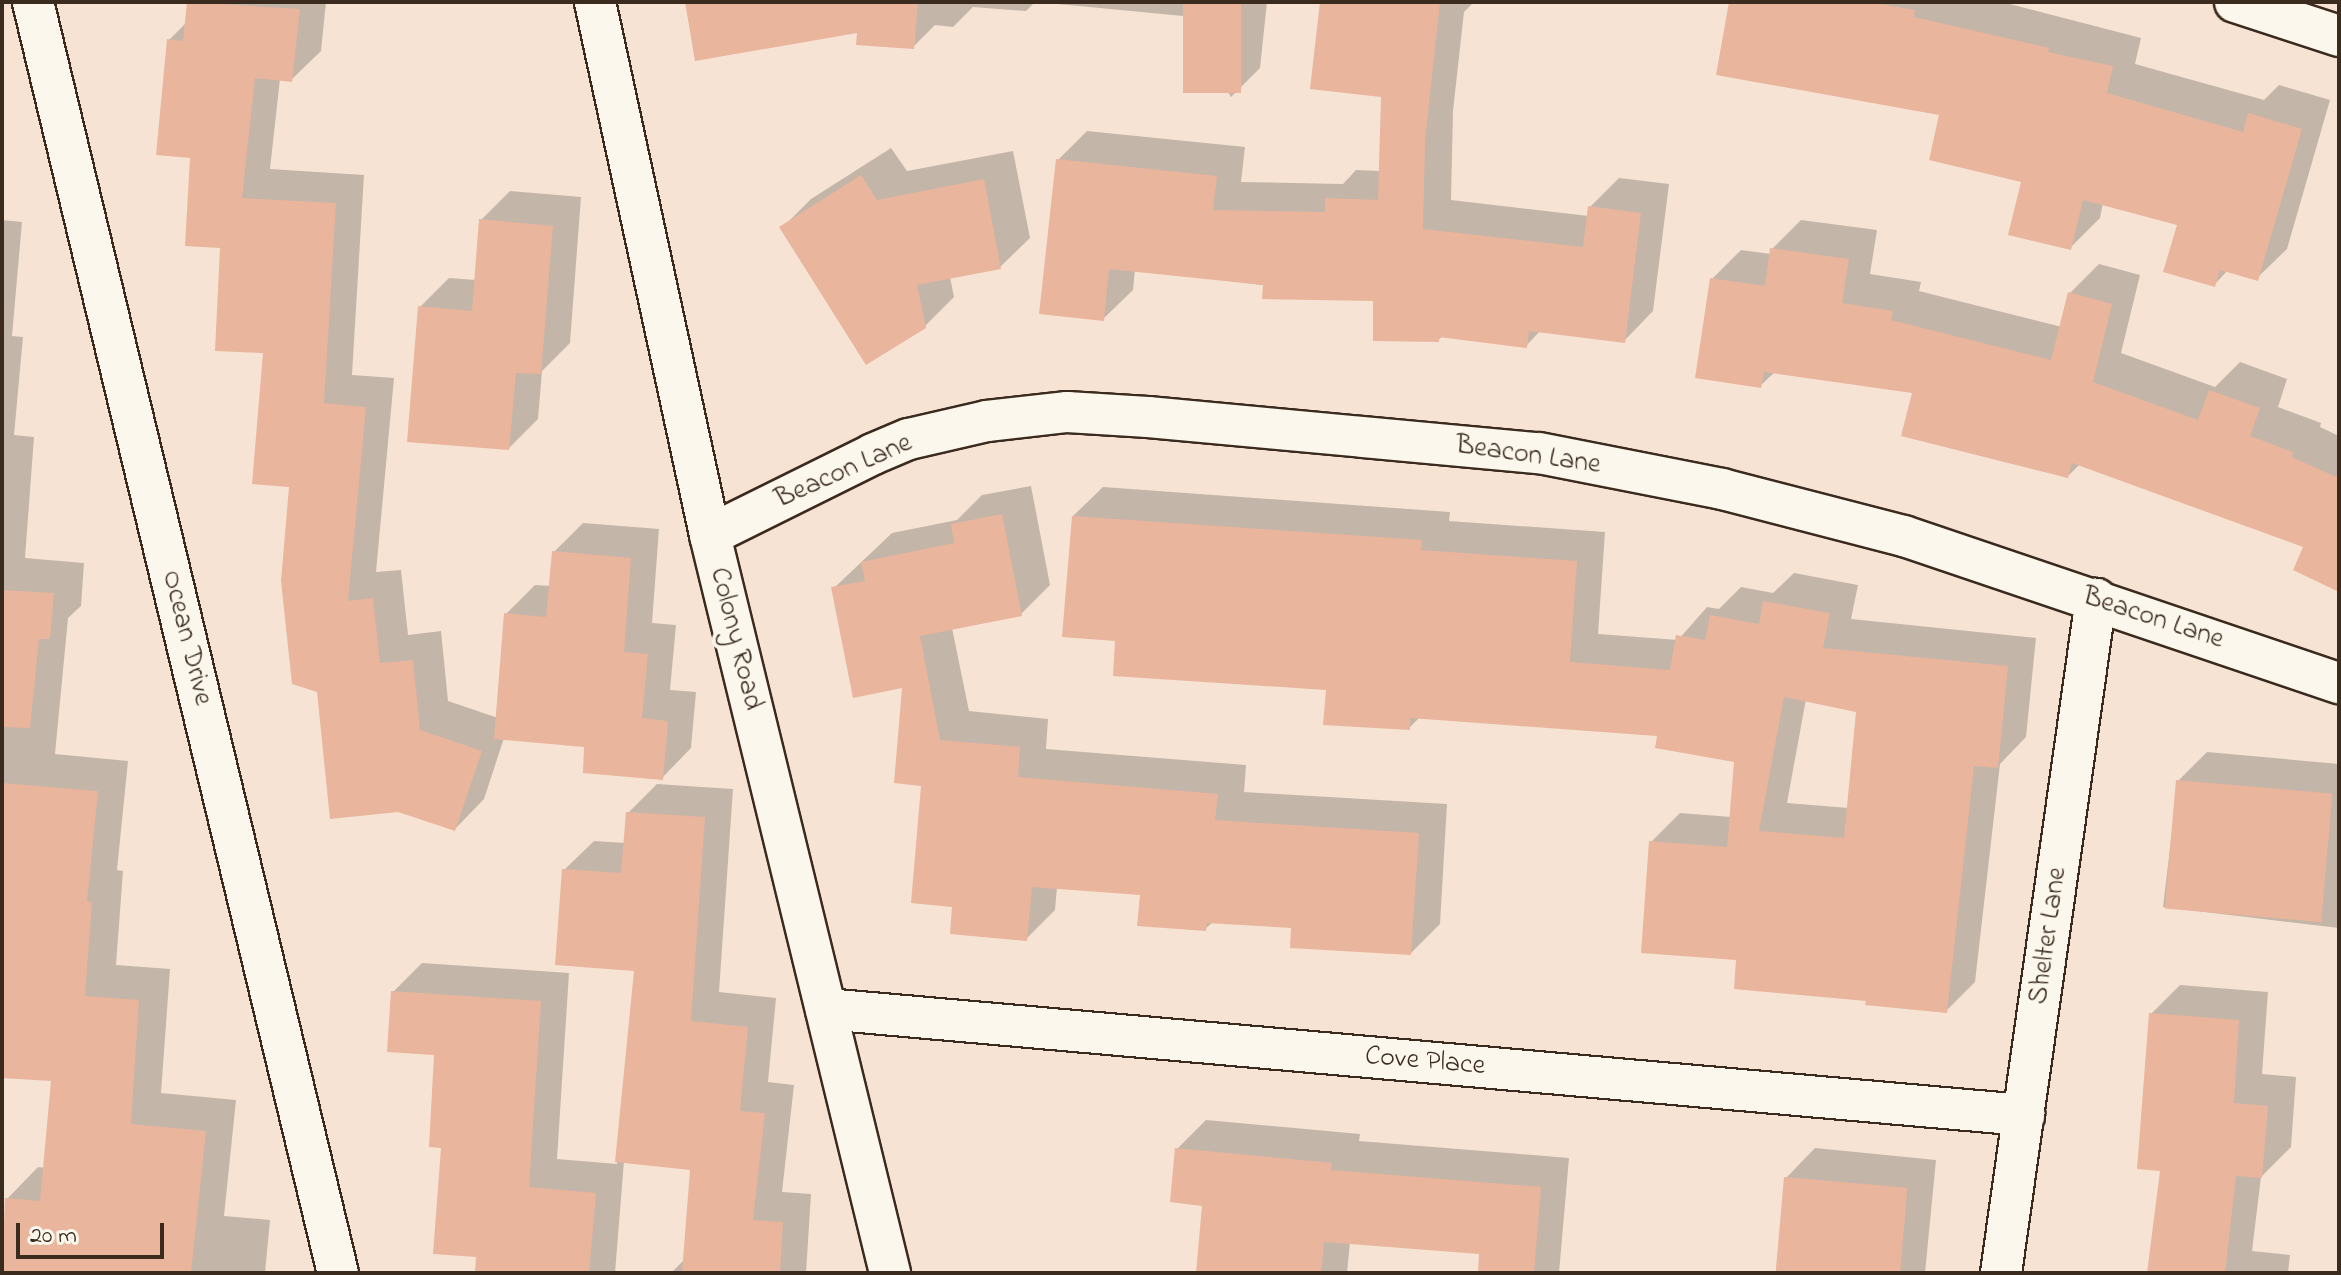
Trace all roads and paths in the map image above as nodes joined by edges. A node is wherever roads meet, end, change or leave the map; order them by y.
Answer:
1 (33, 2) edge
2 (595, 2) edge
3 (2235, 2) edge
4 (2339, 36) edge
5 (710, 535) junction
6 (2096, 599) junction
7 (2339, 683) edge
8 (826, 1009) junction
9 (2024, 1115) junction
10 (338, 1273) edge
11 (890, 1273) edge
12 (2001, 1273) edge

1 - 10 street, Ocean Drive
2 - 5 street, Colony Road
3 - 4 street
5 - 6 street, Beacon Lane
5 - 8 street, Colony Road
6 - 7 street, Beacon Lane
6 - 9 street, Shelter Lane
8 - 9 street, Cove Place
8 - 11 street, Colony Road
9 - 12 street, Shelter Lane

